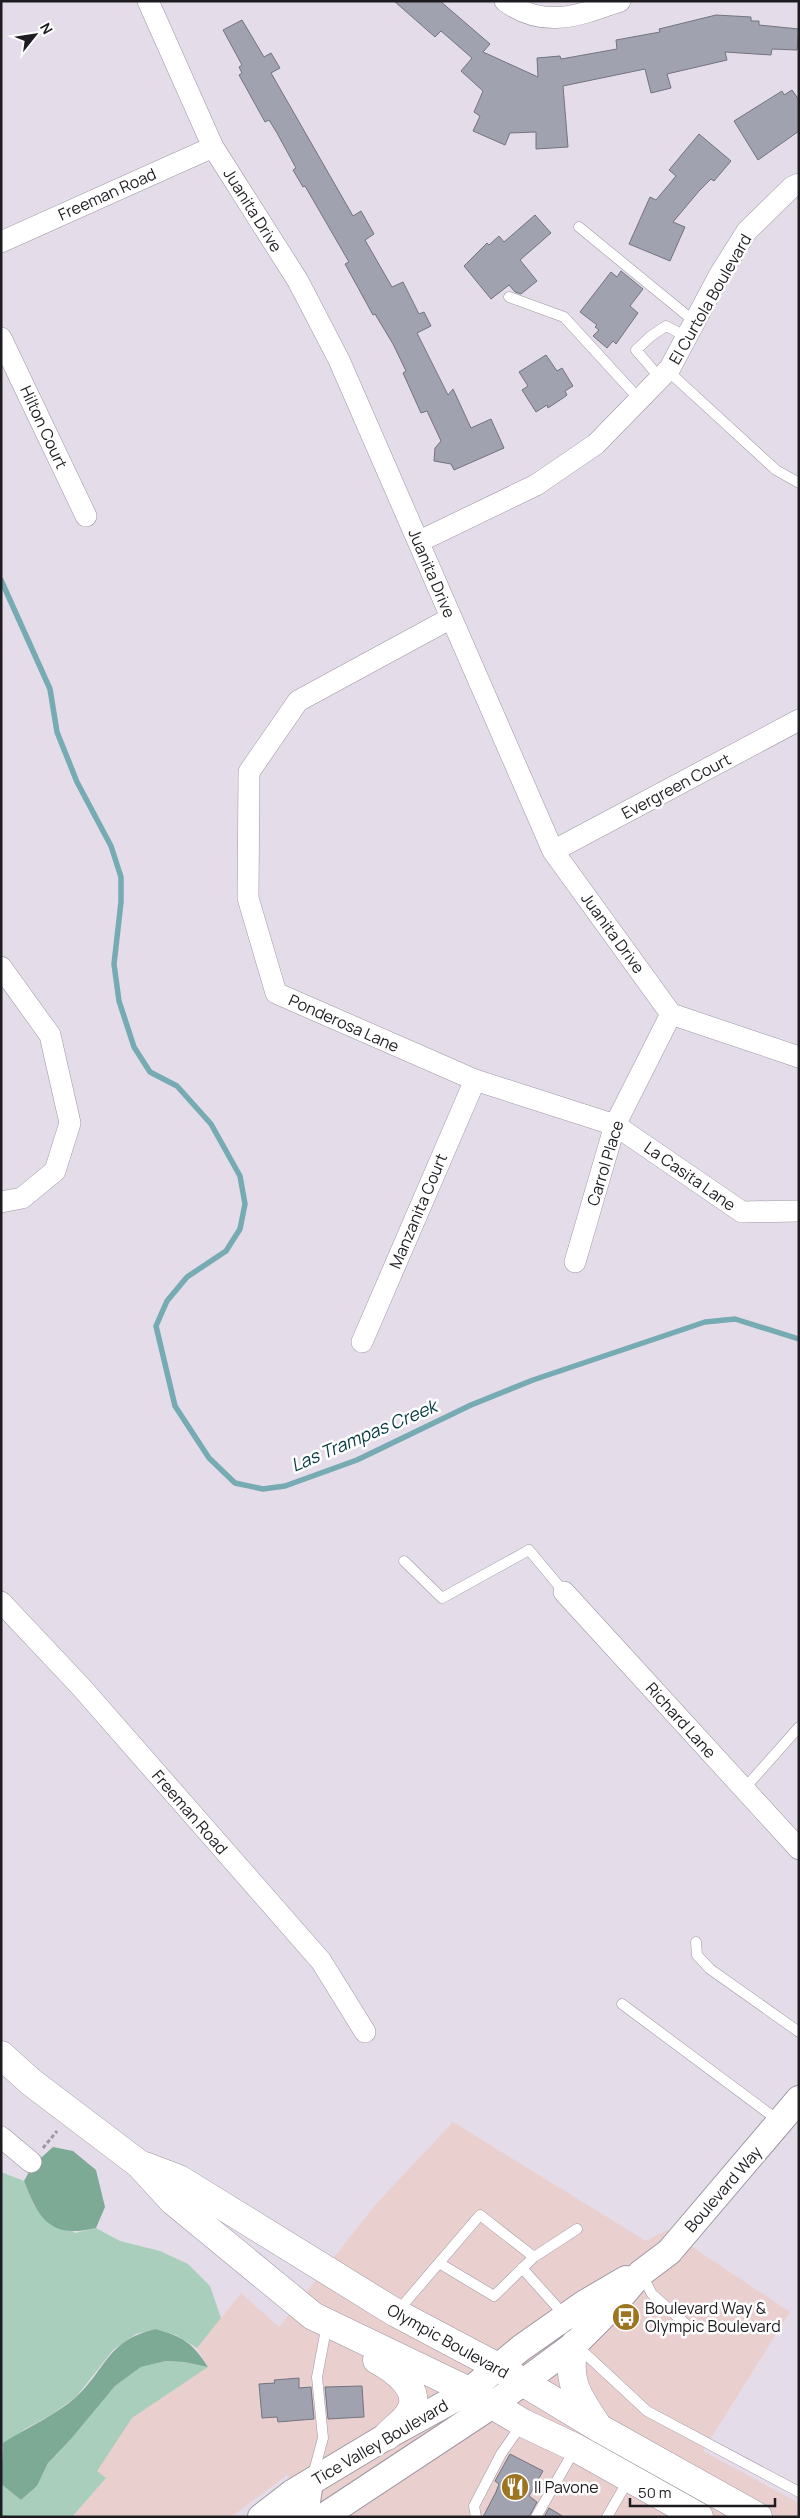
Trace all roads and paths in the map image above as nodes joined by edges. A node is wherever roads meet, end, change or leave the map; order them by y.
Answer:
1 (148, 1) edge
2 (506, 1) edge
3 (620, 1) edge
4 (213, 146) junction
5 (799, 184) edge
6 (579, 227) dead end
7 (1, 242) edge
8 (509, 297) dead end
9 (691, 330) junction
10 (1, 338) edge
11 (664, 375) junction
12 (641, 400) junction
13 (799, 483) edge
14 (86, 516) dead end
15 (420, 541) junction
16 (451, 618) junction
17 (799, 720) edge
18 (554, 851) junction
19 (1, 966) edge
20 (672, 1014) junction
21 (799, 1057) edge
22 (475, 1080) junction
23 (615, 1124) junction
24 (1, 1202) edge
25 (799, 1211) edge
26 (575, 1262) dead end
27 (362, 1342) dead end
28 (404, 1561) dead end
29 (564, 1592) joint
30 (1, 1602) edge
31 (799, 1727) edge
32 (744, 1789) junction
33 (799, 1849) edge
34 (696, 1942) dead end
35 (622, 2004) dead end
36 (365, 2032) dead end
37 (799, 2032) edge
38 (1, 2054) edge
39 (799, 2099) edge
40 (780, 2122) junction
41 (1, 2137) edge
42 (31, 2162) dead end
43 (139, 2164) junction
44 (577, 2229) dead end
45 (534, 2257) junction
46 (439, 2263) junction
47 (522, 2268) junction
48 (641, 2273) junction
49 (396, 2313) junction
50 (566, 2317) junction
51 (335, 2327) junction
52 (689, 2327) dead end
53 (575, 2344) junction
54 (498, 2367) junction
55 (521, 2382) junction
56 (480, 2398) junction
57 (523, 2423) junction
58 (599, 2428) junction
59 (387, 2436) junction
60 (576, 2448) junction
61 (629, 2478) junction
62 (310, 2482) junction
63 (799, 2492) edge
64 (261, 2517) edge
65 (293, 2517) edge
66 (323, 2517) edge
67 (476, 2517) edge
68 (536, 2517) edge
69 (607, 2517) edge
70 (699, 2517) edge
71 (758, 2517) edge

1 - 4 street, Juanita Drive
2 - 3 street
4 - 7 street, Freeman Road
4 - 15 street, Juanita Drive
5 - 9 street, El Curtola Boulevard
6 - 9 lane
8 - 12 lane
9 - 11 street, El Curtola Boulevard
9 - 11 lane
10 - 14 street, Hilton Court
11 - 12 street, El Curtola Boulevard
11 - 13 lane
12 - 15 street, El Curtola Boulevard
15 - 16 street, Juanita Drive
16 - 18 street, Juanita Drive
16 - 22 street, Ponderosa Lane
17 - 18 street, Evergreen Court
18 - 20 street, Juanita Drive
19 - 24 street
20 - 21 street
20 - 23 street, Carrol Place
22 - 23 street, Ponderosa Lane
22 - 27 street, Manzanita Court
23 - 25 street, La Casita Lane
23 - 26 street, Carrol Place
28 - 29 lane
29 - 32 street, Richard Lane
30 - 36 street, Freeman Road
31 - 32 lane
32 - 33 street, Richard Lane
34 - 37 lane
35 - 40 lane
38 - 43 main road, Olympic Boulevard
39 - 40 street, Boulevard Way
40 - 48 street, Boulevard Way
41 - 42 street
43 - 49 main road, Olympic Boulevard
43 - 51 main road, Olympic Boulevard
44 - 45 lane
45 - 46 lane
45 - 47 lane
46 - 47 lane
46 - 49 lane
47 - 50 lane
48 - 50 street, Boulevard Way
48 - 52 lane
48 - 53 street, Boulevard Way
49 - 54 main road, Olympic Boulevard
50 - 54 street, Boulevard Way
51 - 56 main road, Olympic Boulevard
51 - 59 main road
51 - 62 lane
53 - 55 street, Boulevard Way
53 - 58 main road
53 - 63 lane
54 - 55 main road, Olympic Boulevard
54 - 56 street, Tice Valley Boulevard
55 - 56 street, Boulevard Way
55 - 58 main road, Olympic Boulevard
56 - 57 main road, Olympic Boulevard
56 - 59 street, Tice Valley Boulevard
56 - 66 street, Tice Valley Boulevard
57 - 60 main road, Olympic Boulevard
57 - 67 lane
58 - 71 main road, Olympic Boulevard
59 - 62 street, Tice Valley Boulevard
60 - 61 main road, Olympic Boulevard
60 - 68 lane
61 - 69 lane
61 - 70 main road, Olympic Boulevard
62 - 64 street, Tice Valley Boulevard
62 - 65 street

